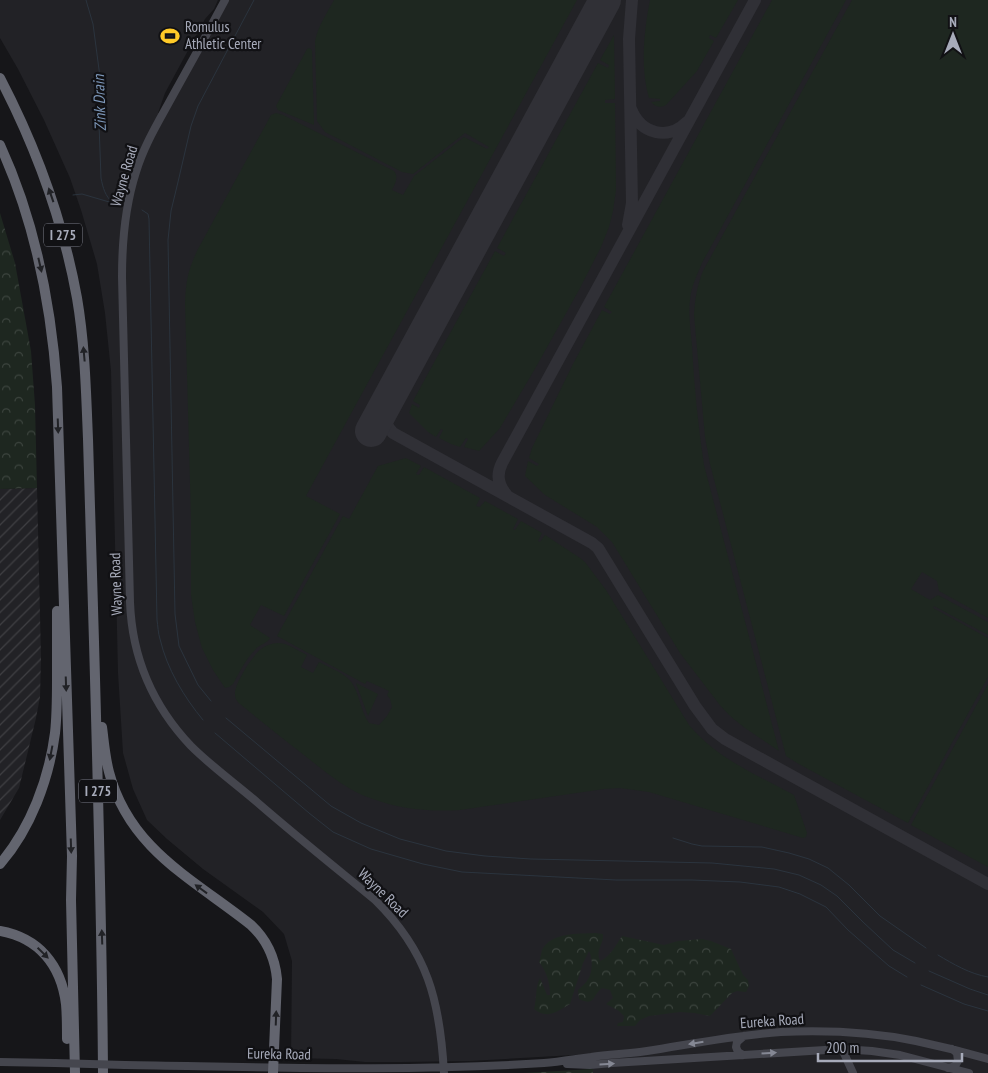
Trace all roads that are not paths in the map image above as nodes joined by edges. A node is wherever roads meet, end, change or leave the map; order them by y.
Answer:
1 (225, 0) edge
2 (0, 78) edge
3 (0, 145) edge
4 (90, 509) junction
5 (61, 512) junction
6 (0, 864) edge
7 (0, 932) edge
8 (103, 968) junction
9 (744, 1036) junction
10 (842, 1049) junction
11 (952, 1049) junction
12 (743, 1055) junction
13 (988, 1059) edge
14 (0, 1062) edge
15 (558, 1062) junction
16 (948, 1068) junction
17 (272, 1071) edge
18 (444, 1071) edge
19 (70, 1073) edge
20 (75, 1073) edge
21 (103, 1073) edge
22 (110, 1073) edge
23 (853, 1073) edge
24 (969, 1073) edge

1 - 18 main road, Wayne Road
4 -> 2 highway, I 275
3 -> 5 highway, I 275
8 -> 4 highway, I 275
17 -> 4 highway
5 -> 6 highway
5 -> 20 highway, I 275
7 -> 19 highway
8 - 21 highway, I 275
8 - 22 highway
9 - 11 main road, Eureka Road
9 - 12 main road
9 -> 15 main road, Eureka Road
12 -> 10 main road, Eureka Road
10 - 16 main road, Eureka Road
10 - 23 main road
11 - 13 main road, Eureka Road
11 - 16 main road
15 -> 12 main road, Eureka Road
14 - 17 main road, Eureka Road, bridge
15 - 18 main road, Eureka Road
16 - 24 main road, Eureka Road
17 - 18 main road, Eureka Road

